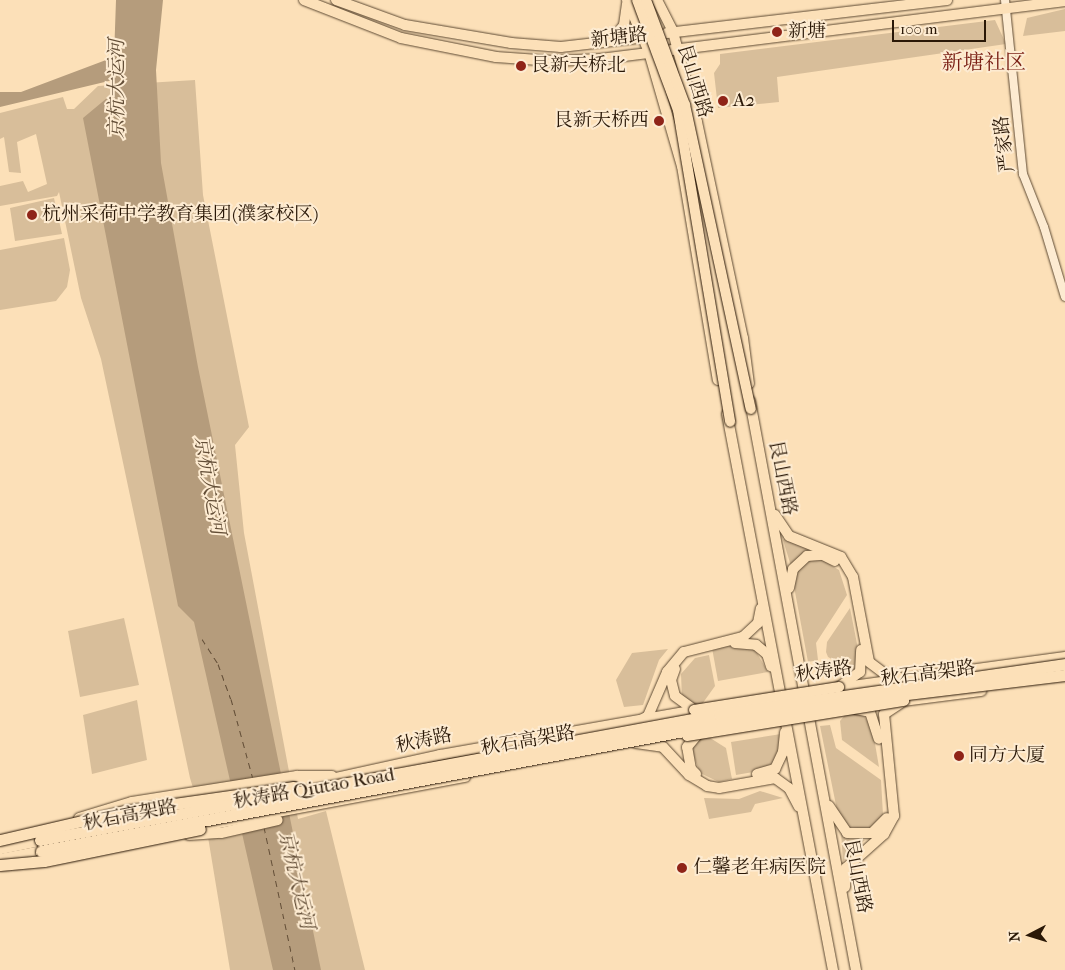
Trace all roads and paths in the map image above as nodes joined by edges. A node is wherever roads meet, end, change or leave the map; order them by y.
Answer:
1 (304, 0) edge
2 (336, 0) edge
3 (630, 0) edge
4 (646, 0) edge
5 (657, 0) edge
6 (947, 0) edge
7 (1065, 2) edge
8 (1007, 3) edge
9 (673, 32) junction
10 (644, 37) junction
11 (612, 41) junction
12 (678, 49) junction
13 (649, 52) junction
14 (1065, 297) edge
15 (751, 409) junction
16 (730, 422) junction
17 (770, 506) junction
18 (756, 559) junction
19 (788, 607) junction
20 (1065, 657) edge
21 (1065, 664) edge
22 (1065, 677) edge
23 (904, 679) junction
24 (780, 686) junction
25 (839, 687) junction
26 (904, 701) junction
27 (855, 709) junction
28 (694, 710) junction
29 (787, 718) junction
30 (636, 723) junction
31 (698, 734) junction
32 (644, 742) junction
33 (311, 779) junction
34 (300, 786) junction
35 (822, 790) junction
36 (311, 807) junction
37 (235, 821) junction
38 (63, 830) junction
39 (207, 830) junction
40 (807, 832) junction
41 (0, 841) edge
42 (0, 848) edge
43 (0, 859) edge
44 (0, 864) edge
45 (844, 903) junction
46 (834, 970) edge
47 (856, 970) edge

1 - 13 main road, 新塘路
2 - 11 main road, 新塘路
3 - 10 main road, 艮山西路
3 - 11 main road
3 - 16 main road, 艮山西路, bridge
4 - 15 main road, 艮山西路, bridge
5 - 9 main road, 艮山西路
6 - 9 main road, 新塘路
7 - 8 main road, 新塘路
8 - 12 main road, 新塘路
8 - 14 street, 严家路
9 - 10 main road, 新塘路
9 - 12 main road, 艮山西路
10 - 11 main road, 新塘路
10 - 13 main road, 艮山西路
12 - 13 main road, 新塘路
12 - 15 main road, 艮山西路, bridge
13 - 16 main road, 艮山西路, bridge
15 - 17 main road, 艮山西路
16 - 18 main road, 艮山西路
17 - 19 main road, 艮山西路
17 - 23 main road
18 - 24 main road, 艮山西路
18 - 30 main road
19 - 25 main road
19 - 35 main road, 艮山西路, bridge
20 - 23 main road, 秋涛路
21 - 42 highway, 秋石高架路, bridge
22 - 26 main road
22 - 43 highway, 秋石高架路, bridge
23 - 25 main road, 秋涛路
24 - 28 main road
24 - 29 main road, 艮山西路, bridge
25 - 28 main road, 秋涛路, bridge
26 - 27 main road, bridge
26 - 45 main road, bridge
27 - 31 main road, bridge
27 - 35 main road
28 - 30 main road, 秋涛路
29 - 31 main road
29 - 40 main road, 艮山西路
30 - 33 main road, 秋涛路
31 - 32 main road, bridge
32 - 36 main road, 秋涛路 Qiutao Road, bridge
32 - 40 main road
33 - 34 main road
33 - 38 main road
34 - 38 main road, bridge
34 - 41 highway, bridge
35 - 45 main road, 艮山西路
36 - 37 main road, 秋涛路 Qiutao Road
36 - 39 main road
37 - 39 main road, 秋涛路 Qiutao Road
37 - 44 highway, bridge
38 - 41 main road
39 - 44 main road
40 - 46 main road, 艮山西路
45 - 47 main road, 艮山西路

